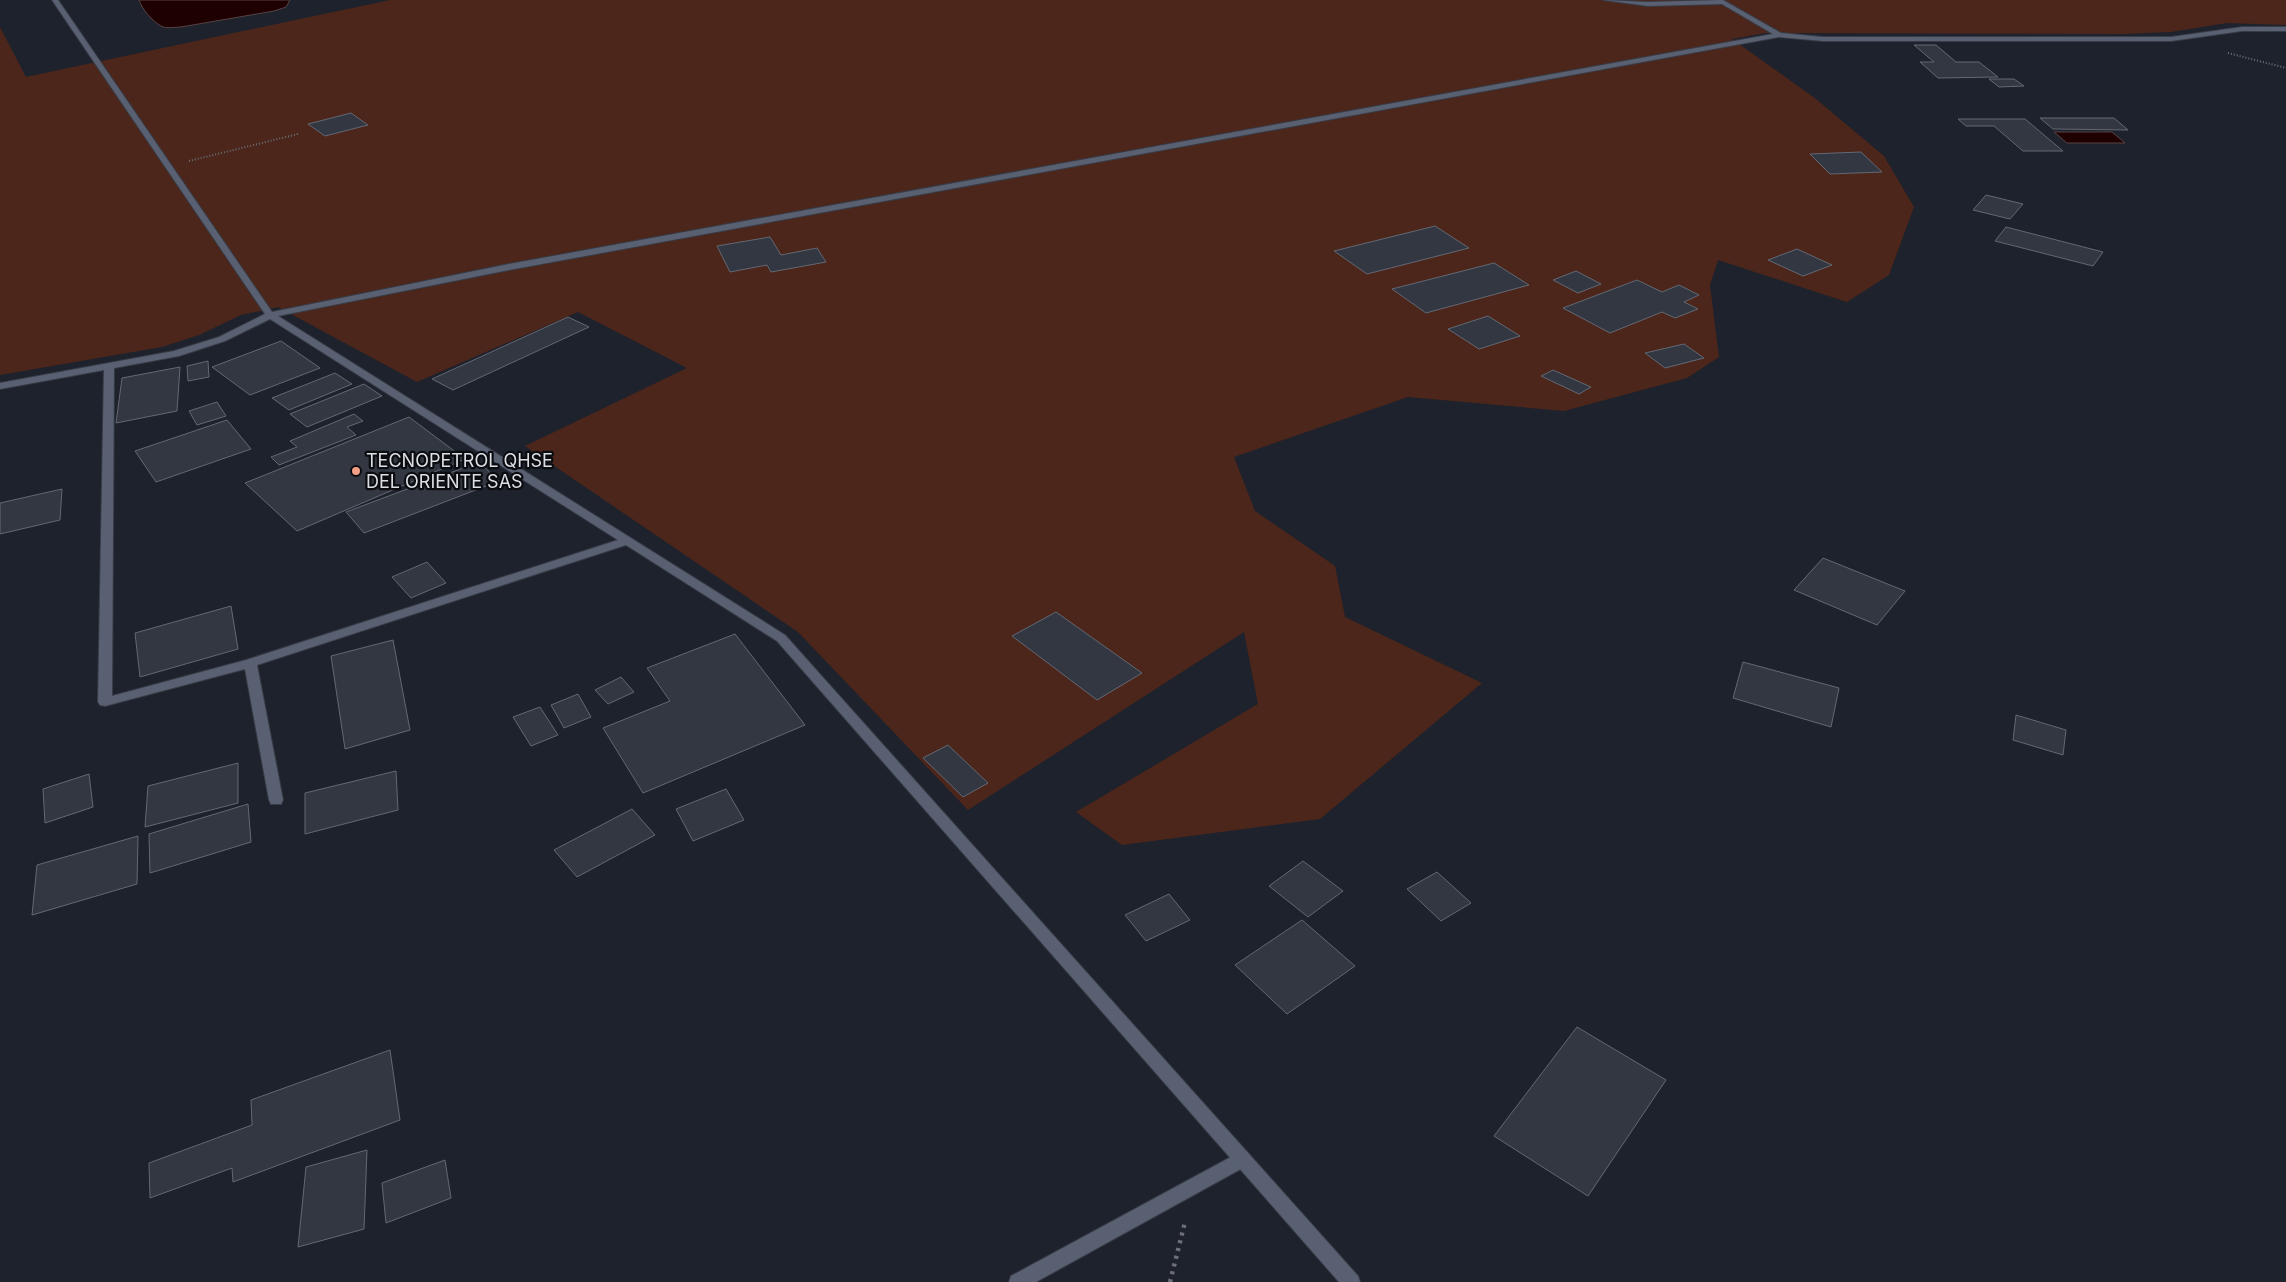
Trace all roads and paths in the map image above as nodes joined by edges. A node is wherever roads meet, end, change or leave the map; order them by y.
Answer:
1 (55, 0) edge
2 (1606, 0) edge
3 (1720, 1) edge
4 (2286, 30) edge
5 (1779, 35) junction
6 (298, 134) dead end
7 (169, 166) junction
8 (270, 315) junction
9 (109, 366) junction
10 (0, 386) edge
11 (626, 540) junction
12 (250, 663) junction
13 (276, 800) dead end
14 (1242, 1160) junction
15 (1188, 1189) junction
16 (1018, 1282) edge
17 (1170, 1282) edge
18 (1351, 1282) edge

1 - 7 street
2 - 3 street
3 - 5 street
4 - 5 street
5 - 8 street
6 - 7 path
7 - 8 street
8 - 9 street
8 - 11 street
9 - 10 street
9 - 12 street
11 - 12 street
11 - 14 street
12 - 13 street
14 - 15 street
14 - 18 street
15 - 16 street
15 - 17 path

